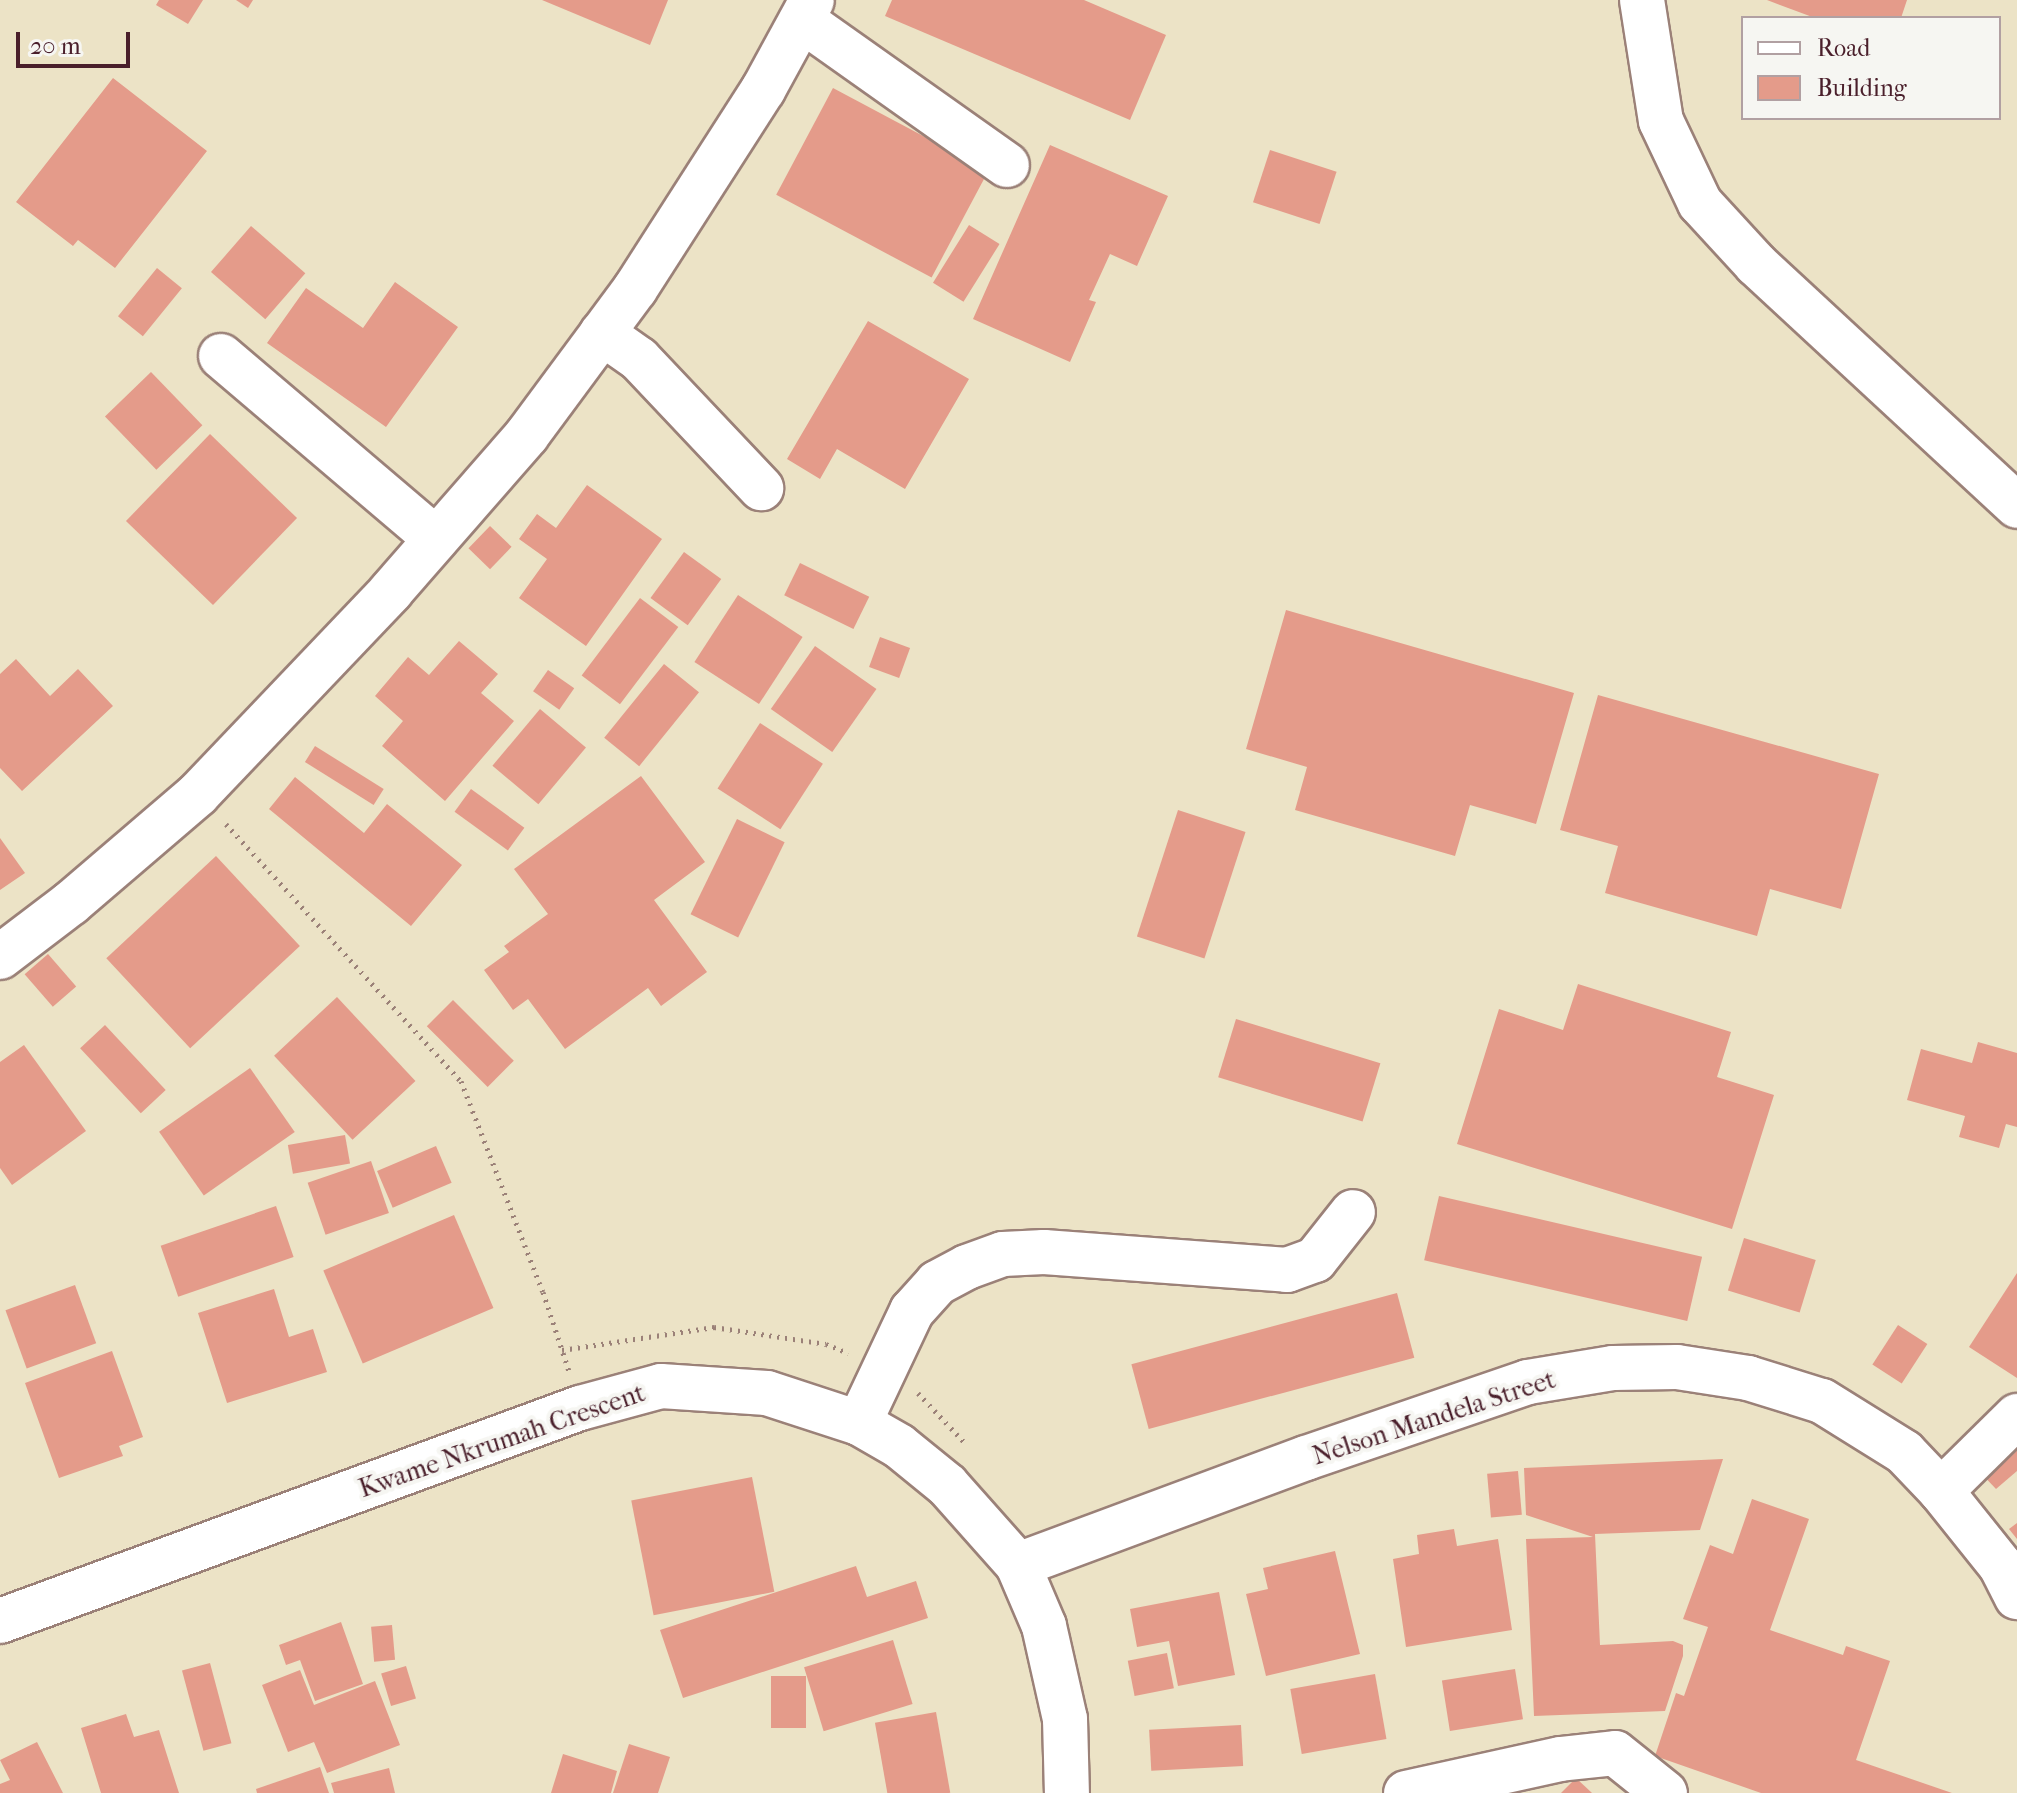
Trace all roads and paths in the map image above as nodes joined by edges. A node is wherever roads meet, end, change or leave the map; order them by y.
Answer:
1 (1642, 0) edge
2 (807, 10) edge
3 (1007, 165) dead end
4 (602, 333) junction
5 (221, 356) dead end
6 (761, 488) dead end
7 (2017, 506) edge
8 (436, 539) junction
9 (198, 794) junction
10 (0, 957) edge
11 (1353, 1212) dead end
12 (562, 1350) junction
13 (884, 1367) junction
14 (580, 1408) junction
15 (2017, 1416) edge
16 (859, 1423) junction
17 (971, 1449) dead end
18 (1941, 1491) junction
19 (1018, 1565) junction
20 (2017, 1597) edge
21 (0, 1621) edge
22 (1067, 1793) edge
23 (1406, 1793) edge
24 (1665, 1793) edge

1 - 7 street
2 - 3 street
2 - 4 street
4 - 6 street
4 - 8 street
5 - 8 street
8 - 9 street
9 - 10 street
9 - 12 path
11 - 13 street
12 - 13 path
12 - 14 path
13 - 16 street
13 - 17 path
14 - 16 street, Kwame Nkrumah Crescent
14 - 21 street, Kwame Nkrumah Crescent
15 - 18 street
16 - 19 street, Kwame Nkrumah Crescent
18 - 19 street, Nelson Mandela Street
18 - 20 street, Nelson Mandela Street
19 - 22 street, Kwame Nkrumah Crescent
23 - 24 street

